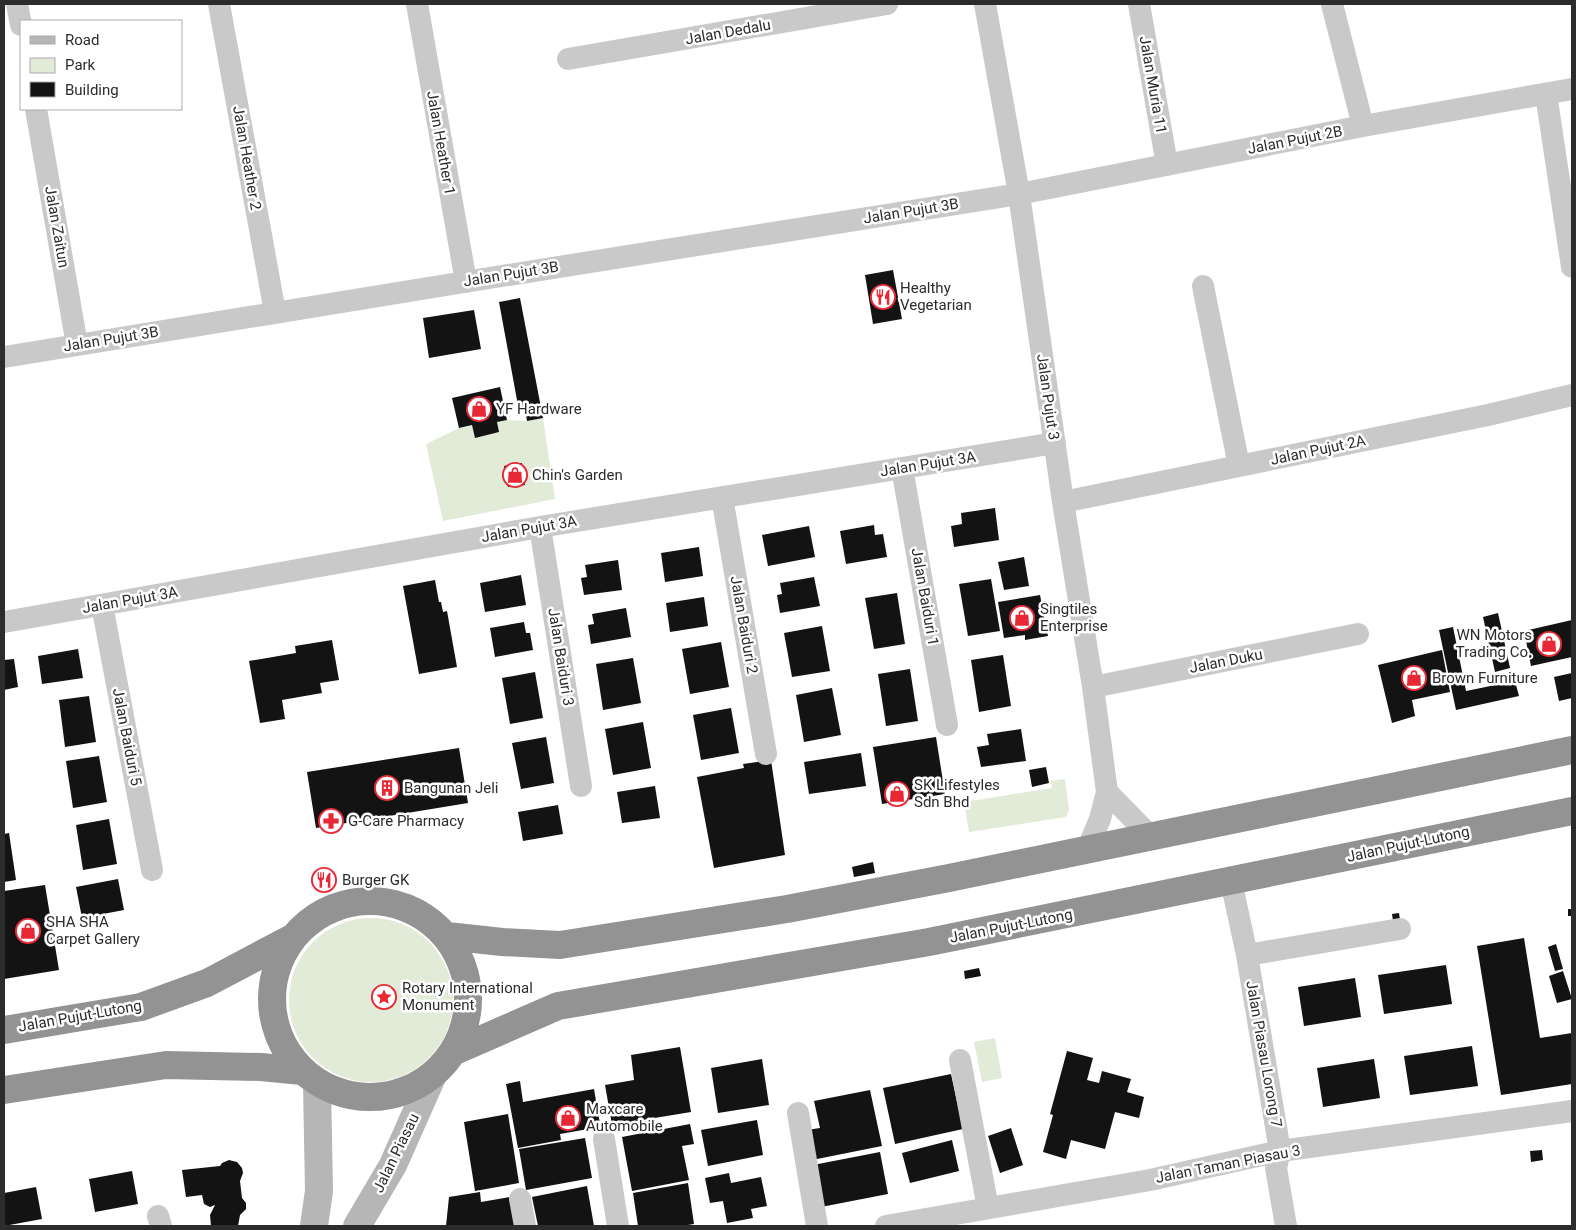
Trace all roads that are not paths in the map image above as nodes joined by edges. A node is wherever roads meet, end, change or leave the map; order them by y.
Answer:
1 (18, 4) edge
2 (219, 4) edge
3 (417, 4) edge
4 (887, 4) edge
5 (985, 4) edge
6 (1139, 4) edge
7 (1332, 4) edge
8 (20, 20) edge
9 (568, 59) dead end
10 (1572, 90) edge
11 (1546, 94) junction
12 (36, 110) edge
13 (1363, 126) junction
14 (1167, 165) junction
15 (1019, 194) junction
16 (1572, 267) edge
17 (466, 282) junction
18 (1203, 286) dead end
19 (275, 312) junction
20 (77, 345) junction
21 (4, 357) edge
22 (1572, 395) edge
23 (1055, 443) junction
24 (1239, 466) junction
25 (902, 468) junction
26 (722, 497) junction
27 (1063, 502) junction
28 (540, 527) junction
29 (102, 605) junction
30 (4, 622) edge
31 (1358, 634) dead end
32 (1094, 687) junction
33 (947, 725) dead end
34 (1572, 750) edge
35 (766, 754) dead end
36 (581, 786) dead end
37 (1107, 792) junction
38 (1572, 811) edge
39 (1151, 837) junction
40 (1087, 850) junction
41 (152, 870) dead end
42 (1231, 881) junction
43 (1400, 929) dead end
44 (447, 936) junction
45 (292, 938) junction
46 (1247, 955) junction
47 (4, 1030) edge
48 (455, 1051) junction
49 (960, 1060) dead end
50 (432, 1077) junction
51 (309, 1078) junction
52 (4, 1090) edge
53 (1572, 1111) edge
54 (798, 1113) dead end
55 (604, 1139) dead end
56 (1280, 1151) junction
57 (520, 1199) dead end
58 (988, 1208) junction
59 (912, 1224) edge
60 (314, 1226) edge
61 (357, 1226) edge
62 (525, 1226) edge
63 (618, 1226) edge
64 (817, 1226) edge
65 (886, 1226) edge
66 (1286, 1226) edge

1 - 8 street
2 - 19 street, Jalan Heather 2
3 - 17 street, Jalan Heather 1
4 - 9 street, Jalan Dedalu
5 - 15 street, Jalan Pujut 3
6 - 14 street, Jalan Muria 11
7 - 13 street
10 - 11 street, Jalan Pujut 2B
11 - 13 street, Jalan Pujut 2B
11 - 16 street
12 - 20 street, Jalan Zaitun
13 - 14 street, Jalan Pujut 2B
14 - 15 street, Jalan Pujut 2B
15 - 17 street, Jalan Pujut 3B
15 - 23 street, Jalan Pujut 3
17 - 19 street, Jalan Pujut 3B
18 - 24 street
19 - 20 street, Jalan Pujut 3B
20 - 21 street, Jalan Pujut 3B
22 - 24 street, Jalan Pujut 2A
23 - 25 street, Jalan Pujut 3A
23 - 27 street, Jalan Pujut 3
24 - 27 street, Jalan Pujut 2A
25 - 26 street, Jalan Pujut 3A
25 - 33 street, Jalan Baiduri 1
26 - 28 street, Jalan Pujut 3A
26 - 35 street, Jalan Baiduri 2
27 - 32 street, Jalan Pujut 3
28 - 29 street, Jalan Pujut 3A
28 - 36 street, Jalan Baiduri 3
29 - 30 street, Jalan Pujut 3A
29 - 41 street, Jalan Baiduri 5
31 - 32 street, Jalan Duku
32 - 37 street, Jalan Pujut 3
34 - 39 highway
37 - 39 street
37 - 40 street, Jalan Pujut 3
38 - 42 highway, Jalan Pujut-Lutong
39 - 40 highway
40 - 44 highway
42 - 46 street, Jalan Piasau Lorong 7
42 - 48 highway, Jalan Pujut-Lutong
43 - 46 street
44 - 45 highway
44 - 48 highway
45 - 47 highway, Jalan Pujut-Lutong
45 - 51 highway
46 - 56 street, Jalan Piasau Lorong 7
48 - 50 highway
49 - 58 street
50 - 51 highway
50 - 61 street, Jalan Piasau
51 - 52 highway
51 - 60 street
53 - 56 street, Jalan Taman Piasau 3
54 - 64 street
55 - 63 street
56 - 58 street, Jalan Taman Piasau 3
56 - 66 street, Jalan Piasau Lorong 7
57 - 62 street
58 - 59 street, Jalan Taman Piasau 3
59 - 65 street, Jalan Taman Piasau 3

